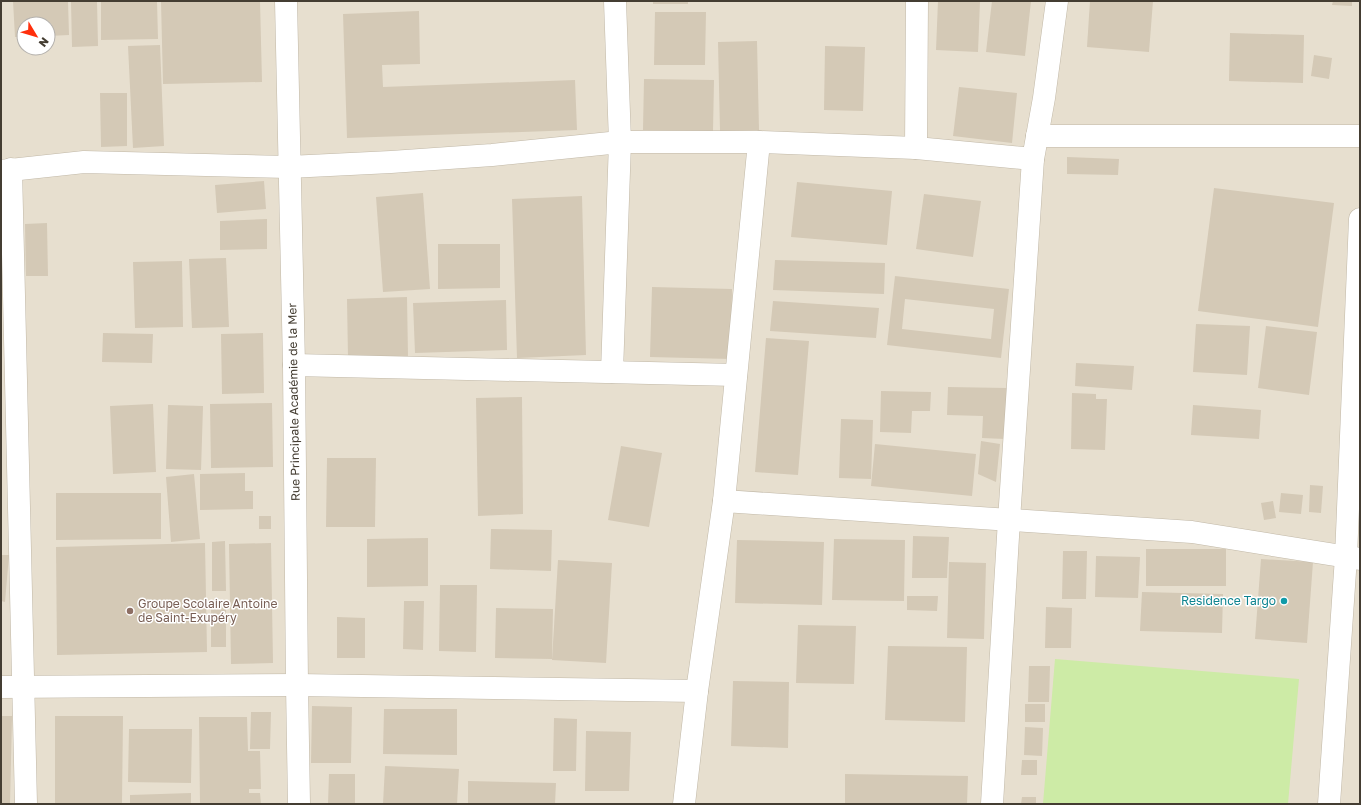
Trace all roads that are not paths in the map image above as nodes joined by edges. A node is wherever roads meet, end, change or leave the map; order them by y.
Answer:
1 (286, 1) edge
2 (615, 1) edge
3 (917, 1) edge
4 (1057, 1) edge
5 (1037, 136) junction
6 (1360, 136) edge
7 (620, 142) junction
8 (759, 142) junction
9 (916, 148) junction
10 (1033, 159) junction
11 (289, 167) junction
12 (6, 170) edge
13 (1360, 225) edge
14 (1358, 303) edge
15 (294, 365) junction
16 (612, 372) junction
17 (736, 375) junction
18 (724, 500) junction
19 (1009, 520) junction
20 (1353, 558) edge
21 (297, 685) junction
22 (1, 687) edge
23 (24, 687) junction
24 (696, 691) junction
25 (26, 804) edge
26 (299, 804) edge
27 (684, 804) edge
28 (992, 804) edge
29 (1329, 804) edge

1 - 11 street, Rue Principale Académie de la Mer
2 - 7 street
3 - 9 street
4 - 5 street
5 - 6 street
5 - 10 street
7 - 8 street
7 - 11 street
7 - 16 street
8 - 9 street
8 - 17 street
9 - 10 street
10 - 19 street
11 - 12 street
11 - 15 street, Rue Principale Académie de la Mer
12 - 23 street
13 - 14 street
14 - 20 street
15 - 16 street
15 - 21 street, Rue Principale Académie de la Mer
16 - 17 street
17 - 18 street
18 - 19 street
18 - 24 street
19 - 20 street
19 - 28 street
20 - 29 street
21 - 23 street
21 - 24 street
21 - 26 street, Rue Principale Académie de la Mer
22 - 23 street
23 - 25 street
24 - 27 street

